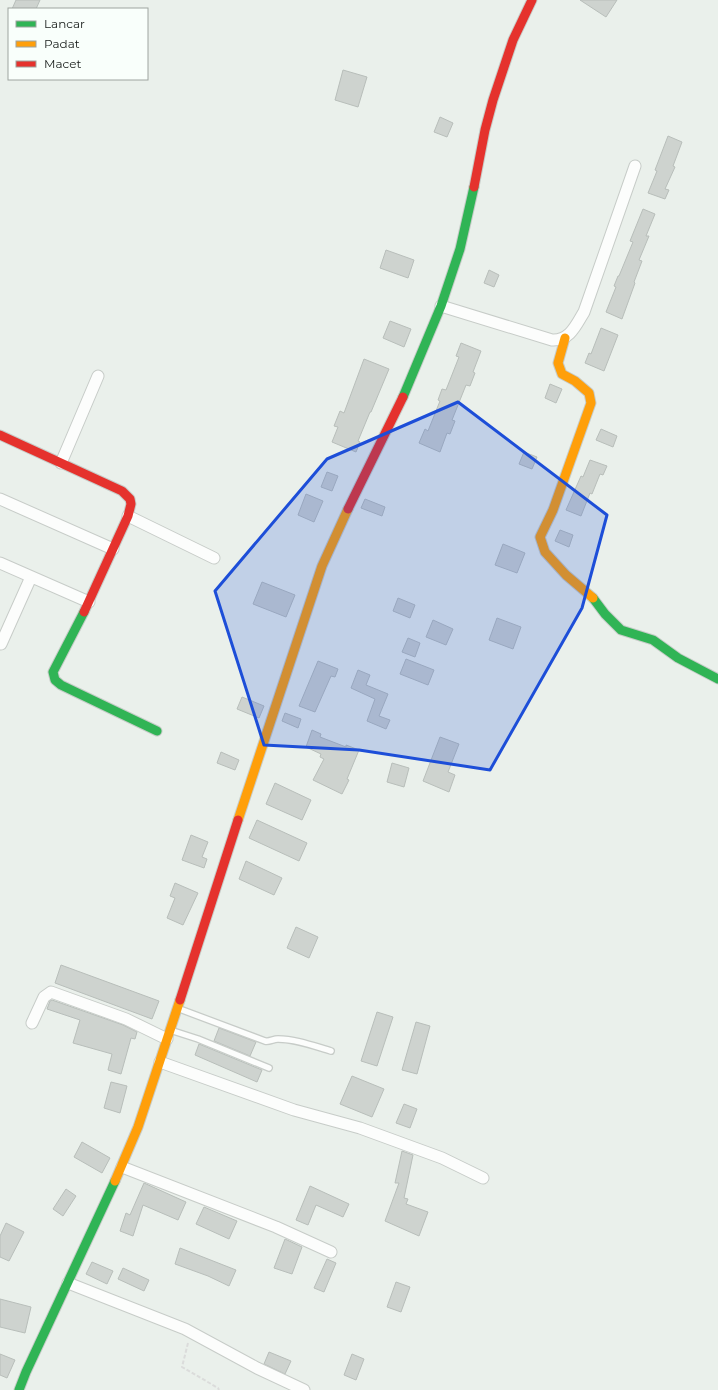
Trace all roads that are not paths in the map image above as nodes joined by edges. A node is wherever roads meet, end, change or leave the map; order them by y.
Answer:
1 (532, 0) edge
2 (635, 166) dead end
3 (441, 306) junction
4 (565, 338) junction
5 (98, 376) dead end
6 (0, 435) edge
7 (60, 463) junction
8 (0, 499) edge
9 (128, 516) junction
10 (113, 548) junction
11 (214, 558) dead end
12 (0, 563) edge
13 (31, 577) junction
14 (89, 602) junction
15 (1, 644) dead end
16 (718, 679) edge
17 (157, 731) dead end
18 (177, 1008) junction
19 (32, 1023) dead end
20 (169, 1034) junction
21 (331, 1051) dead end
22 (160, 1062) junction
23 (269, 1068) dead end
24 (122, 1167) junction
25 (483, 1178) dead end
26 (331, 1252) dead end
27 (68, 1283) junction
28 (19, 1390) edge
29 (304, 1390) edge

1 - 3 street
2 - 4 street
3 - 4 street
3 - 18 street
4 - 16 street
5 - 7 street
6 - 7 street
7 - 9 street
8 - 10 street
9 - 10 street
9 - 11 street
10 - 14 street
12 - 13 street
13 - 14 street
13 - 15 street
14 - 17 street
18 - 20 street
18 - 21 lane
19 - 20 street
20 - 22 street
20 - 23 lane
22 - 24 street
22 - 25 street
24 - 26 street
24 - 27 street
27 - 28 street
27 - 29 street

